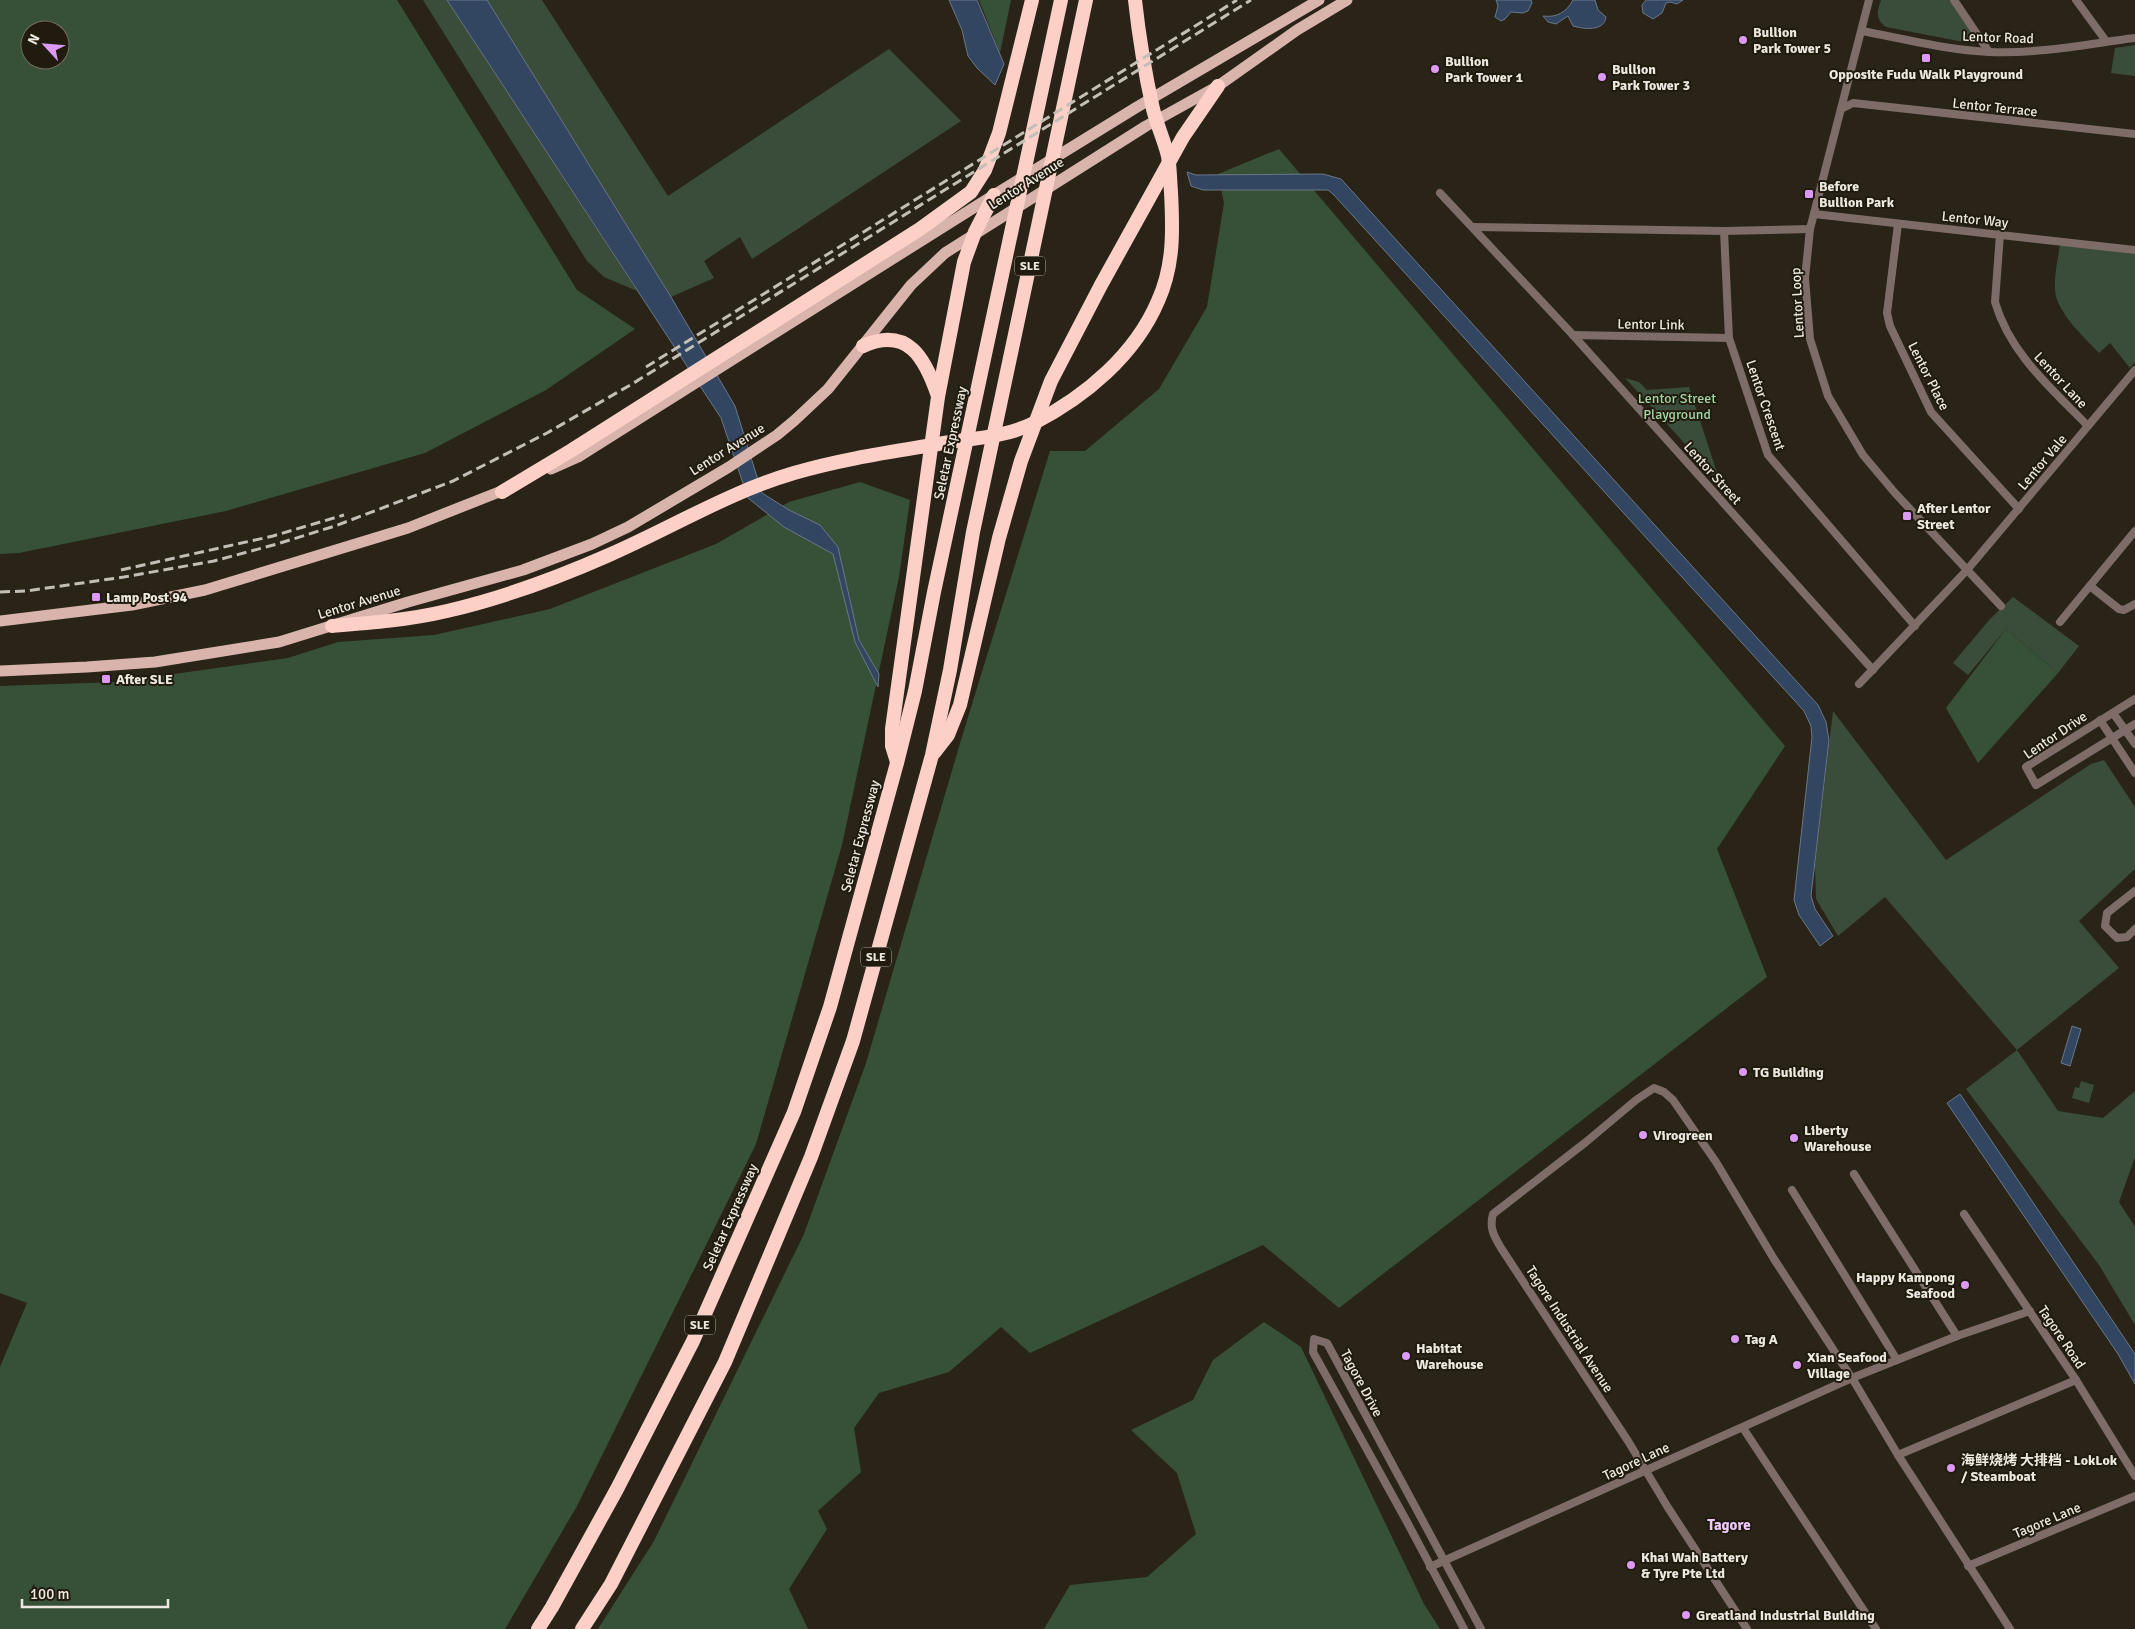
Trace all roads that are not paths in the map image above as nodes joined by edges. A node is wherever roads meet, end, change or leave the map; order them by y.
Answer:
1 (1032, 0) edge
2 (1061, 0) edge
3 (1086, 0) edge
4 (1135, 0) edge
5 (1319, 0) edge
6 (1347, 0) edge
7 (1869, 0) edge
8 (1954, 0) edge
9 (2076, 0) edge
10 (1862, 31) junction
11 (2135, 38) edge
12 (2106, 42) junction
13 (1989, 52) junction
14 (1218, 86) junction
15 (1845, 95) junction
16 (1853, 103) junction
17 (1137, 107) junction
18 (1841, 109) junction
19 (1146, 126) junction
20 (2135, 134) edge
21 (1440, 193) dead end
22 (994, 195) junction
23 (1814, 214) junction
24 (1898, 224) junction
25 (1473, 227) junction
26 (1810, 229) junction
27 (1724, 231) junction
28 (975, 232) junction
29 (2000, 234) junction
30 (2135, 250) edge
31 (1573, 335) junction
32 (1729, 338) junction
33 (862, 346) junction
34 (2135, 370) edge
35 (683, 384) junction
36 (938, 397) junction
37 (2088, 426) junction
38 (502, 492) joint
39 (2019, 509) junction
40 (2135, 532) edge
41 (1967, 570) junction
42 (2090, 586) junction
43 (2135, 604) edge
44 (2001, 606) dead end
45 (0, 621) edge
46 (2060, 622) dead end
47 (332, 626) junction
48 (1914, 626) junction
49 (0, 670) edge
50 (1873, 670) junction
51 (1859, 684) dead end
52 (2135, 699) edge
53 (2113, 712) junction
54 (2100, 720) junction
55 (2135, 724) edge
56 (2125, 730) junction
57 (2111, 738) junction
58 (2135, 744) edge
59 (932, 755) junction
60 (897, 762) junction
61 (2135, 773) edge
62 (2135, 891) edge
63 (2135, 930) edge
64 (1854, 1174) dead end
65 (1792, 1190) dead end
66 (1964, 1214) dead end
67 (2030, 1311) junction
68 (1957, 1336) junction
69 (1897, 1360) junction
70 (1852, 1378) junction
71 (2076, 1380) junction
72 (1743, 1428) junction
73 (1898, 1455) junction
74 (1645, 1470) junction
75 (2135, 1476) edge
76 (2135, 1496) edge
77 (1443, 1560) junction
78 (1968, 1566) junction
79 (1430, 1567) junction
80 (538, 1629) edge
81 (582, 1629) edge
82 (1464, 1629) edge
83 (1481, 1629) edge
84 (1747, 1629) edge
85 (1876, 1629) edge
86 (2010, 1629) edge

1 - 35 highway
2 - 60 highway, Seletar Expressway / SLE
3 - 59 highway, SLE
4 - 47 highway
5 - 17 main road, Lentor Avenue
6 - 14 main road, Lentor Avenue
7 - 10 street, Lentor Loop
8 - 13 street
9 - 12 street
10 - 13 street, Lentor Road
10 - 15 street, Lentor Loop
11 - 12 street, Lentor Road
12 - 13 street, Lentor Road
14 - 19 main road, Lentor Avenue
14 - 59 highway
15 - 16 street
15 - 18 street, Lentor Loop
16 - 18 street
16 - 20 street, Lentor Terrace
17 - 19 main road
17 - 22 main road, Lentor Avenue
18 - 23 street, Lentor Loop
19 - 28 main road, Lentor Avenue
21 - 25 street, Lentor Street
22 - 28 highway
22 - 35 main road, Lentor Avenue
23 - 24 street, Lentor Way
23 - 26 street, Lentor Loop
24 - 29 street, Lentor Way
24 - 39 street, Lentor Place
25 - 27 street
25 - 31 street, Lentor Street
26 - 27 street
26 - 41 street, Lentor Loop
27 - 32 street, Lentor Crescent
28 - 33 main road, Lentor Avenue
28 - 36 highway
29 - 30 street, Lentor Way
29 - 37 street, Lentor Lane
31 - 32 street, Lentor Link
31 - 50 street, Lentor Street
32 - 48 street, Lentor Crescent
33 - 36 highway
33 - 47 main road, Lentor Avenue
34 - 37 street, Lentor Vale
35 - 38 highway
36 - 60 highway
37 - 39 street, Lentor Vale
38 - 45 main road
39 - 41 street, Lentor Vale
40 - 42 street
41 - 44 street, Lentor Loop
41 - 48 street
42 - 43 street
42 - 46 street
47 - 49 main road, Lentor Avenue
48 - 50 street
50 - 51 street
52 - 53 street, Lentor Drive
53 - 54 street, Lentor Drive
53 - 56 street
54 - 57 street
54 - 57 street, Lentor Drive
55 - 56 street, Lentor Drive
56 - 57 street, Lentor Drive
56 - 58 street
57 - 61 street
59 - 81 highway, SLE
60 - 80 highway, Seletar Expressway / SLE
62 - 63 street
64 - 68 street
65 - 69 street
66 - 67 street, Tagore Road
67 - 68 street, Tagore Lane
67 - 71 street, Tagore Road
68 - 69 street, Tagore Lane
69 - 70 street, Tagore Lane
70 - 72 street, Tagore Lane
70 - 73 street
70 - 74 street, Tagore Industrial Avenue
71 - 73 street
71 - 75 street, Tagore Road
72 - 74 street, Tagore Lane
72 - 85 street
73 - 78 street
74 - 77 street, Tagore Lane
74 - 84 street, Tagore Industrial Avenue
76 - 78 street, Tagore Lane
77 - 79 street, Tagore Lane
77 - 79 street, Tagore Drive
77 - 83 street, Tagore Drive
78 - 86 street
79 - 82 street, Tagore Drive

